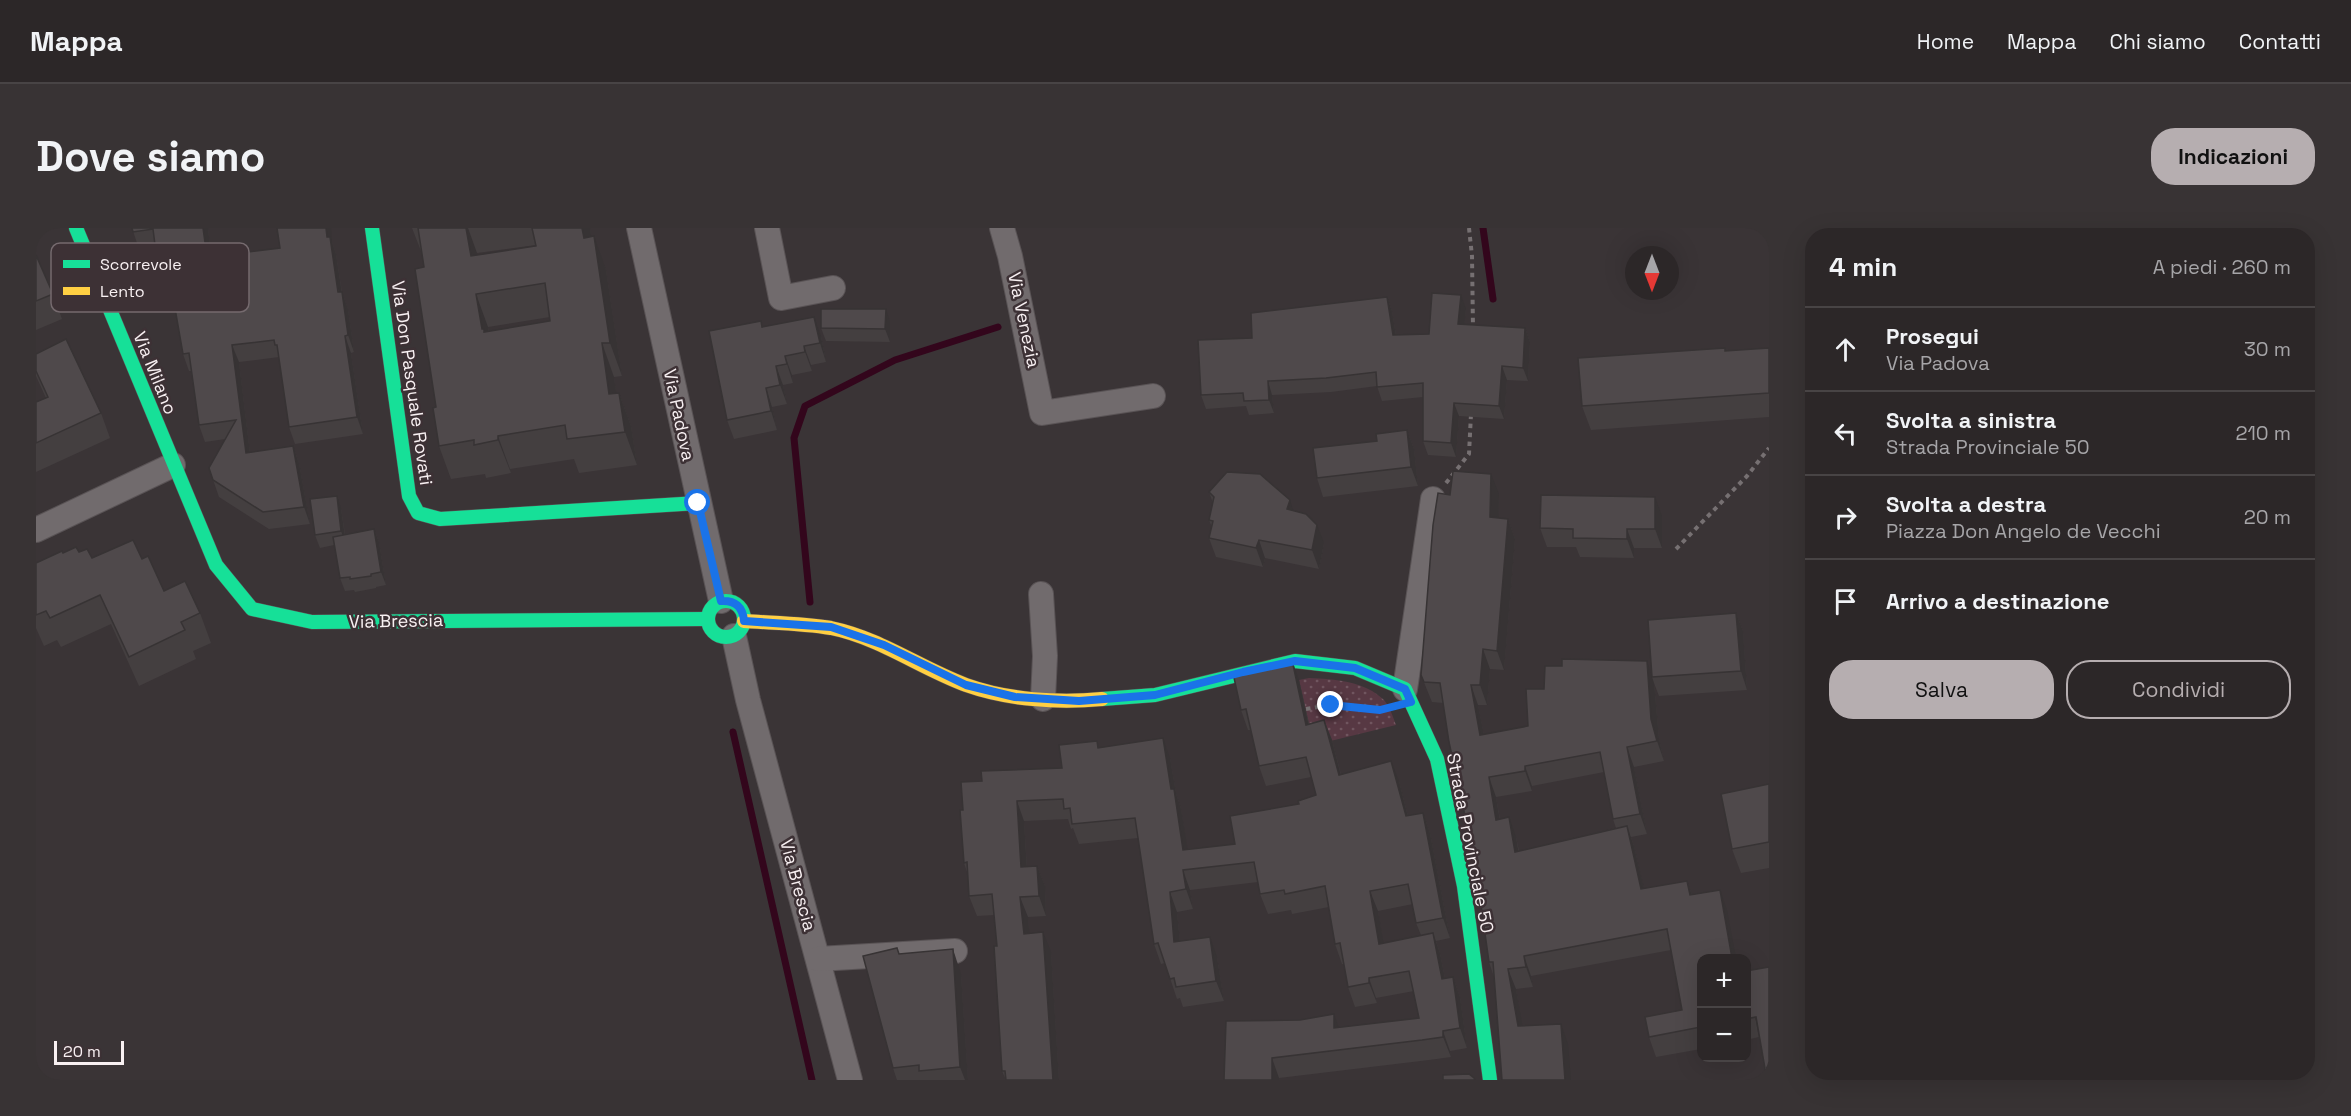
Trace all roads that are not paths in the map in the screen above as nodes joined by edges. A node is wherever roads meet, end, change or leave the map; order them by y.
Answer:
1 (76, 228) edge
2 (372, 228) edge
3 (639, 228) edge
4 (767, 228) edge
5 (1002, 228) edge
6 (82, 243) edge
7 (833, 288) dead end
8 (110, 312) edge
9 (1153, 396) dead end
10 (173, 465) junction
11 (1433, 499) road end
12 (698, 503) junction
13 (36, 530) edge
14 (1041, 594) dead end
15 (714, 610) junction
16 (739, 628) junction
17 (1408, 696) junction
18 (1043, 699) junction
19 (955, 951) edge
20 (818, 959) junction
21 (850, 1080) edge
22 (1490, 1080) edge

1 - 6 street, Via Milano
2 - 12 street, Via Don Pasquale Rovati
3 - 12 street, Via Padova
4 - 7 street
5 - 9 street, Via Venezia
8 - 10 street, Via Milano
10 - 13 street
10 - 15 street, Via Brescia
11 - 17 street
12 - 15 street, Via Padova
14 - 18 street
15 - 16 street
15 - 16 street
16 - 18 street
16 - 20 street, Via Brescia
17 - 18 street
17 - 22 street, Strada Provinciale 50
19 - 20 street
20 - 21 street, Via Brescia

